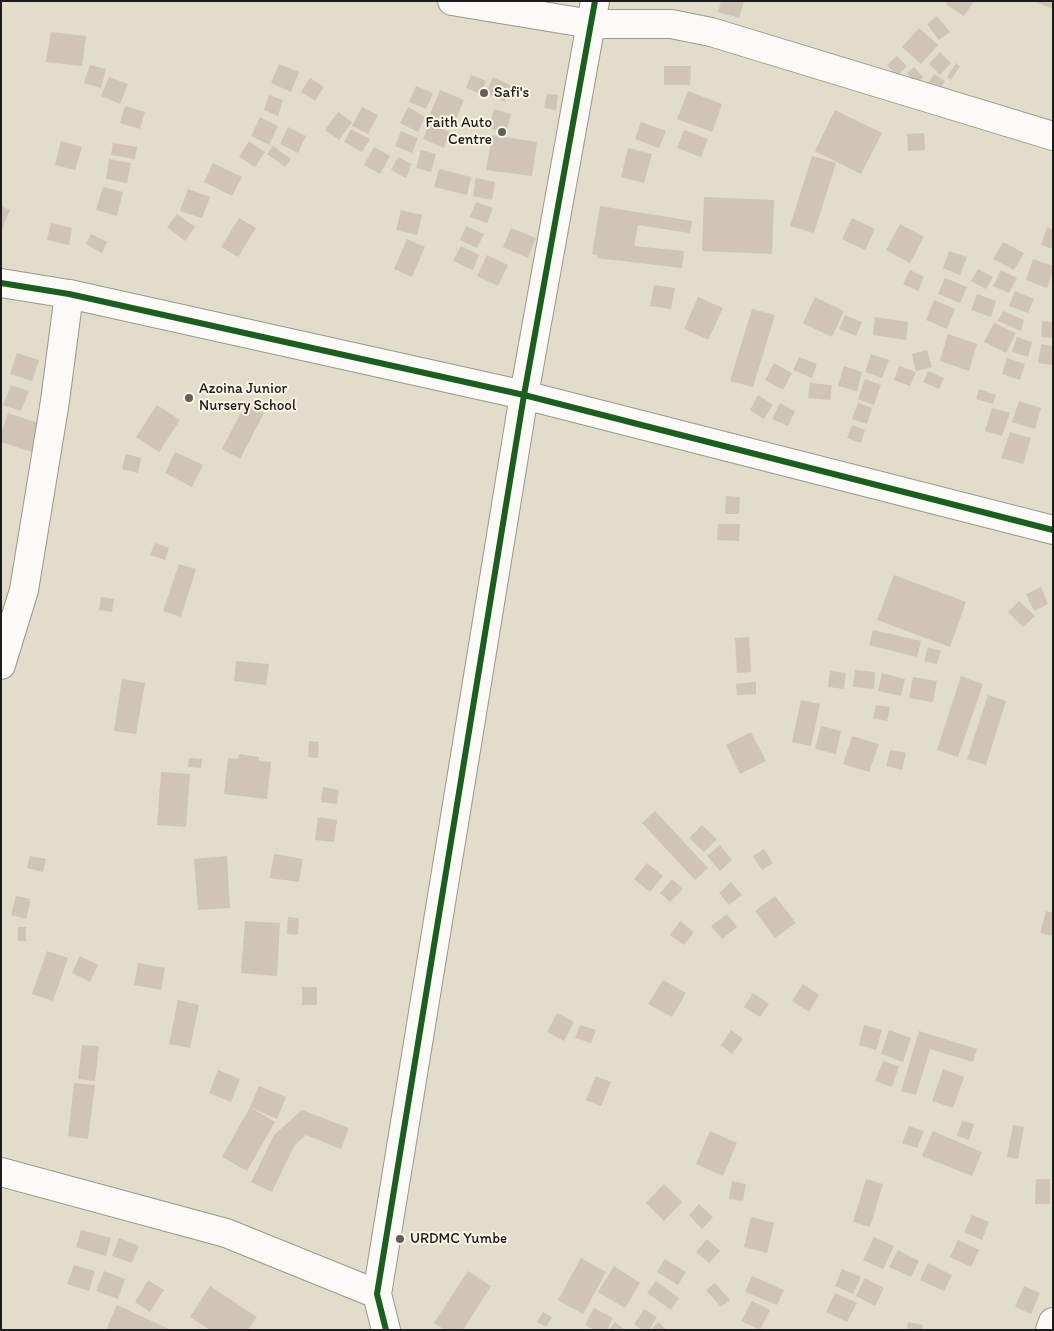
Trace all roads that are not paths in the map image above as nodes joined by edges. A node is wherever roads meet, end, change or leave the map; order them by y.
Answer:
1 (452, 1) edge
2 (593, 12) edge
3 (1053, 136) edge
4 (1, 282) edge
5 (70, 294) junction
6 (524, 395) junction
7 (1053, 530) edge
8 (1, 665) edge
9 (1, 1172) edge
10 (377, 1294) junction
11 (1053, 1322) edge
12 (386, 1330) edge
13 (1050, 1330) edge

1 - 2 street
2 - 3 street
2 - 6 street
4 - 5 street
5 - 6 street
5 - 8 street
6 - 7 street
6 - 10 street
9 - 10 street
10 - 12 street
11 - 13 street

